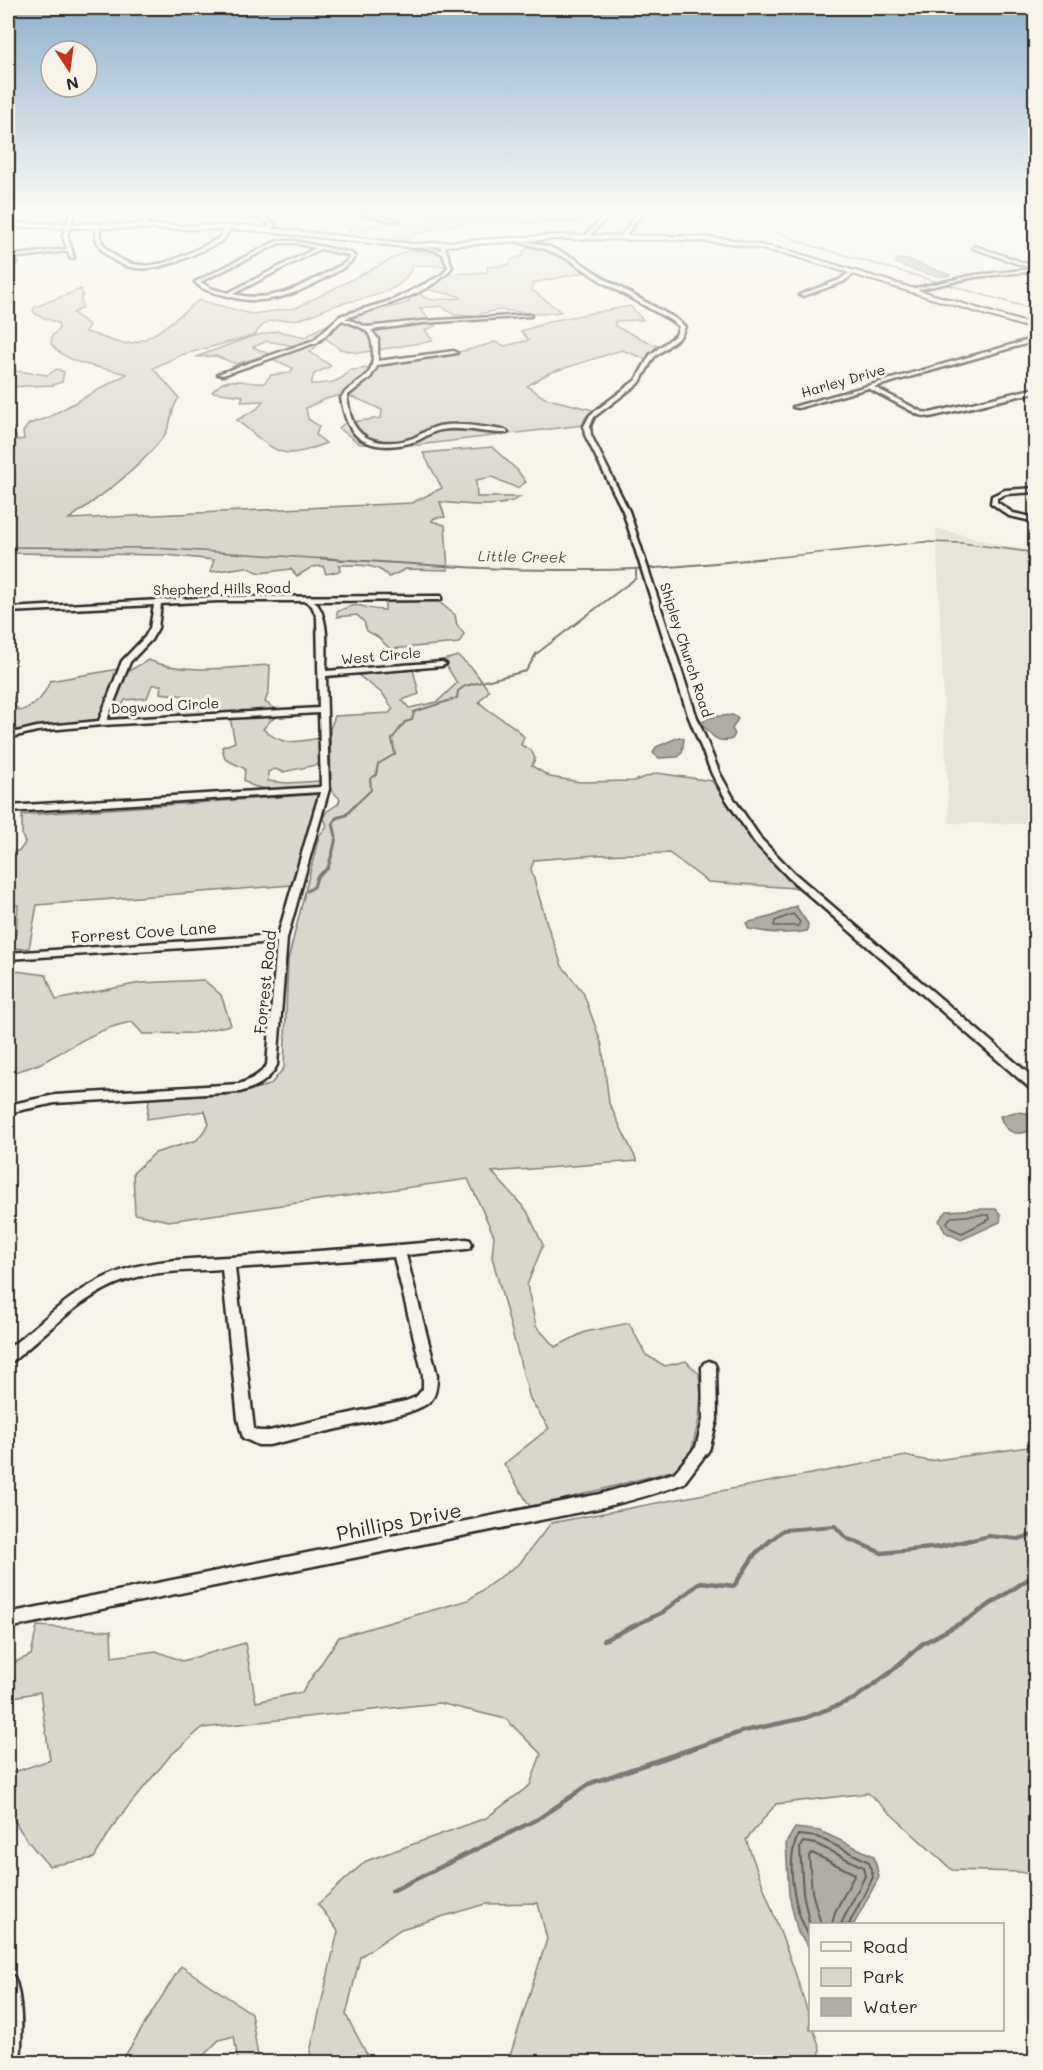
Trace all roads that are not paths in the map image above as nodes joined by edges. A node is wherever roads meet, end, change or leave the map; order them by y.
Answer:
1 (368, 310) edge
2 (655, 310) edge
3 (976, 310) edge
4 (529, 316) dead end
5 (341, 318) junction
6 (1035, 328) edge
7 (365, 329) junction
8 (1035, 339) edge
9 (454, 353) dead end
10 (377, 363) junction
11 (221, 374) dead end
12 (868, 386) junction
13 (1035, 390) edge
14 (796, 407) dead end
15 (505, 432) dead end
16 (1035, 490) edge
17 (1035, 520) edge
18 (438, 598) dead end
19 (309, 600) junction
20 (158, 601) junction
21 (8, 610) edge
22 (442, 664) dead end
23 (323, 674) junction
24 (324, 710) junction
25 (102, 723) junction
26 (8, 736) edge
27 (325, 789) junction
28 (8, 809) edge
29 (282, 938) junction
30 (8, 956) edge
31 (1035, 1087) edge
32 (8, 1109) edge
33 (466, 1244) dead end
34 (399, 1251) junction
35 (228, 1263) junction
36 (8, 1357) edge
37 (709, 1368) dead end
38 (8, 1621) edge
39 (8, 1983) edge
40 (10, 2062) edge

1 - 5 street
2 - 31 street, Shipley Church Road
3 - 6 main road
4 - 7 street
5 - 7 street
5 - 11 street
7 - 10 street
8 - 12 street, Harley Drive
9 - 10 street
10 - 15 street
12 - 13 street
12 - 14 street, Harley Drive
16 - 17 street
18 - 19 street, Shepherd Hills Road
19 - 20 street, Shepherd Hills Road
19 - 23 street, Forrest Road
20 - 21 street, Shepherd Hills Road
20 - 25 street
22 - 23 street, West Circle
23 - 24 street, Forrest Road
24 - 25 street, Dogwood Circle
24 - 27 street, Forrest Road
25 - 26 street, Dogwood Circle
27 - 28 street
27 - 29 street, Forrest Road
29 - 30 street, Forrest Cove Lane
29 - 32 street, Forrest Road
33 - 34 street
34 - 35 street
34 - 35 street
35 - 36 street
37 - 38 street, Phillips Drive
39 - 40 street

